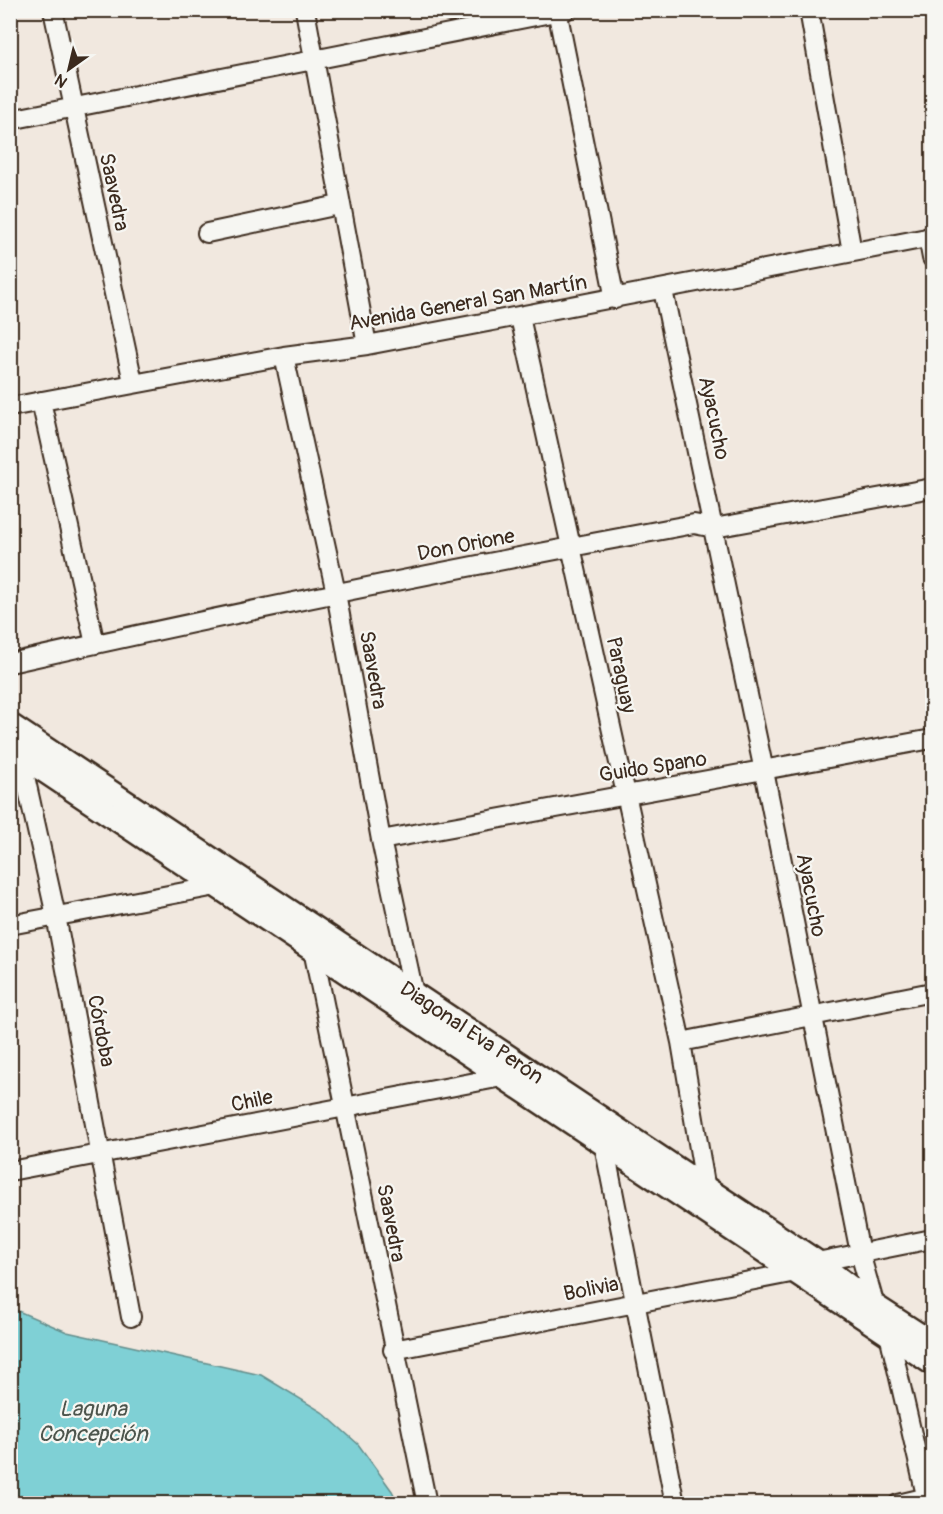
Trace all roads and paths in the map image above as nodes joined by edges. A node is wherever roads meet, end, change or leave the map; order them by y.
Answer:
1 (53, 10) edge
2 (305, 10) edge
3 (809, 10) edge
4 (560, 11) edge
5 (315, 60) junction
6 (73, 107) junction
7 (10, 120) edge
8 (339, 205) junction
9 (207, 233) dead end
10 (930, 237) edge
11 (852, 252) junction
12 (933, 258) edge
13 (663, 290) junction
14 (615, 299) junction
15 (520, 316) junction
16 (367, 345) junction
17 (284, 356) junction
18 (133, 382) junction
19 (41, 401) junction
20 (10, 407) edge
21 (933, 488) edge
22 (714, 528) junction
23 (570, 547) junction
24 (336, 593) junction
25 (95, 644) junction
26 (10, 663) edge
27 (10, 725) edge
28 (933, 739) edge
29 (15, 751) edge
30 (764, 771) junction
31 (624, 796) junction
32 (381, 840) junction
33 (216, 886) junction
34 (56, 916) junction
35 (10, 925) edge
36 (313, 950) junction
37 (933, 992) edge
38 (414, 994) junction
39 (811, 1015) junction
40 (681, 1042) junction
41 (502, 1077) junction
42 (344, 1105) junction
43 (604, 1145) junction
44 (102, 1155) junction
45 (10, 1171) edge
46 (706, 1190) junction
47 (933, 1239) edge
48 (860, 1253) junction
49 (817, 1262) junction
50 (796, 1272) junction
51 (635, 1304) junction
52 (875, 1306) junction
53 (131, 1317) dead end
54 (889, 1334) junction
55 (933, 1343) edge
56 (393, 1350) junction
57 (933, 1363) edge
58 (929, 1499) edge
59 (427, 1503) edge
60 (675, 1503) edge
61 (898, 1503) edge

1 - 6 street, Saavedra
2 - 5 street
3 - 11 street
4 - 5 street
4 - 14 street
5 - 6 street
5 - 8 street
6 - 7 street
6 - 18 street, Saavedra
8 - 9 street
8 - 16 street
10 - 11 street, Avenida General San Martín
10 - 12 street
11 - 13 street, Avenida General San Martín
13 - 14 street, Avenida General San Martín
13 - 22 street, Ayacucho
14 - 15 street, Avenida General San Martín
15 - 16 street, Avenida General San Martín
15 - 23 street, Paraguay
16 - 17 street, Avenida General San Martín
17 - 18 street, Avenida General San Martín
17 - 24 street, Saavedra
18 - 19 street, Avenida General San Martín
19 - 20 street, Avenida General San Martín
19 - 25 street
21 - 22 street, Don Orione
22 - 23 street, Don Orione
22 - 30 street, Ayacucho
23 - 24 street, Don Orione
23 - 31 street, Paraguay
24 - 25 street, Don Orione
24 - 32 street, Saavedra
25 - 26 street, Don Orione
27 - 38 main road, Diagonal Eva Perón
28 - 30 street, Guido Spano
29 - 33 main road, Diagonal Eva Perón
29 - 34 street, Córdoba
30 - 31 street, Guido Spano
30 - 39 street, Ayacucho
31 - 32 street, Guido Spano
31 - 40 street, Paraguay
32 - 38 street, Saavedra
33 - 34 street
33 - 36 main road, Diagonal Eva Perón
34 - 35 street
34 - 44 street, Córdoba
36 - 41 main road, Diagonal Eva Perón
36 - 42 street, Saavedra
37 - 39 street
38 - 46 main road, Diagonal Eva Perón
39 - 40 street
39 - 48 street, Ayacucho
40 - 46 street, Paraguay
41 - 42 street, Chile
41 - 43 main road, Diagonal Eva Perón
42 - 44 street, Chile
42 - 56 street, Saavedra
43 - 50 main road, Diagonal Eva Perón
43 - 51 street
44 - 45 street, Chile
44 - 53 street, Córdoba
46 - 49 main road, Diagonal Eva Perón
47 - 48 street
48 - 49 street
48 - 52 street, Ayacucho
49 - 52 main road, Diagonal Eva Perón
50 - 51 street, Bolivia
50 - 54 main road, Diagonal Eva Perón
51 - 56 street, Bolivia
51 - 60 street
52 - 54 street, Ayacucho
52 - 55 main road, Diagonal Eva Perón
54 - 57 main road, Diagonal Eva Perón
54 - 58 street, Ayacucho
56 - 59 street, Saavedra
58 - 61 street

